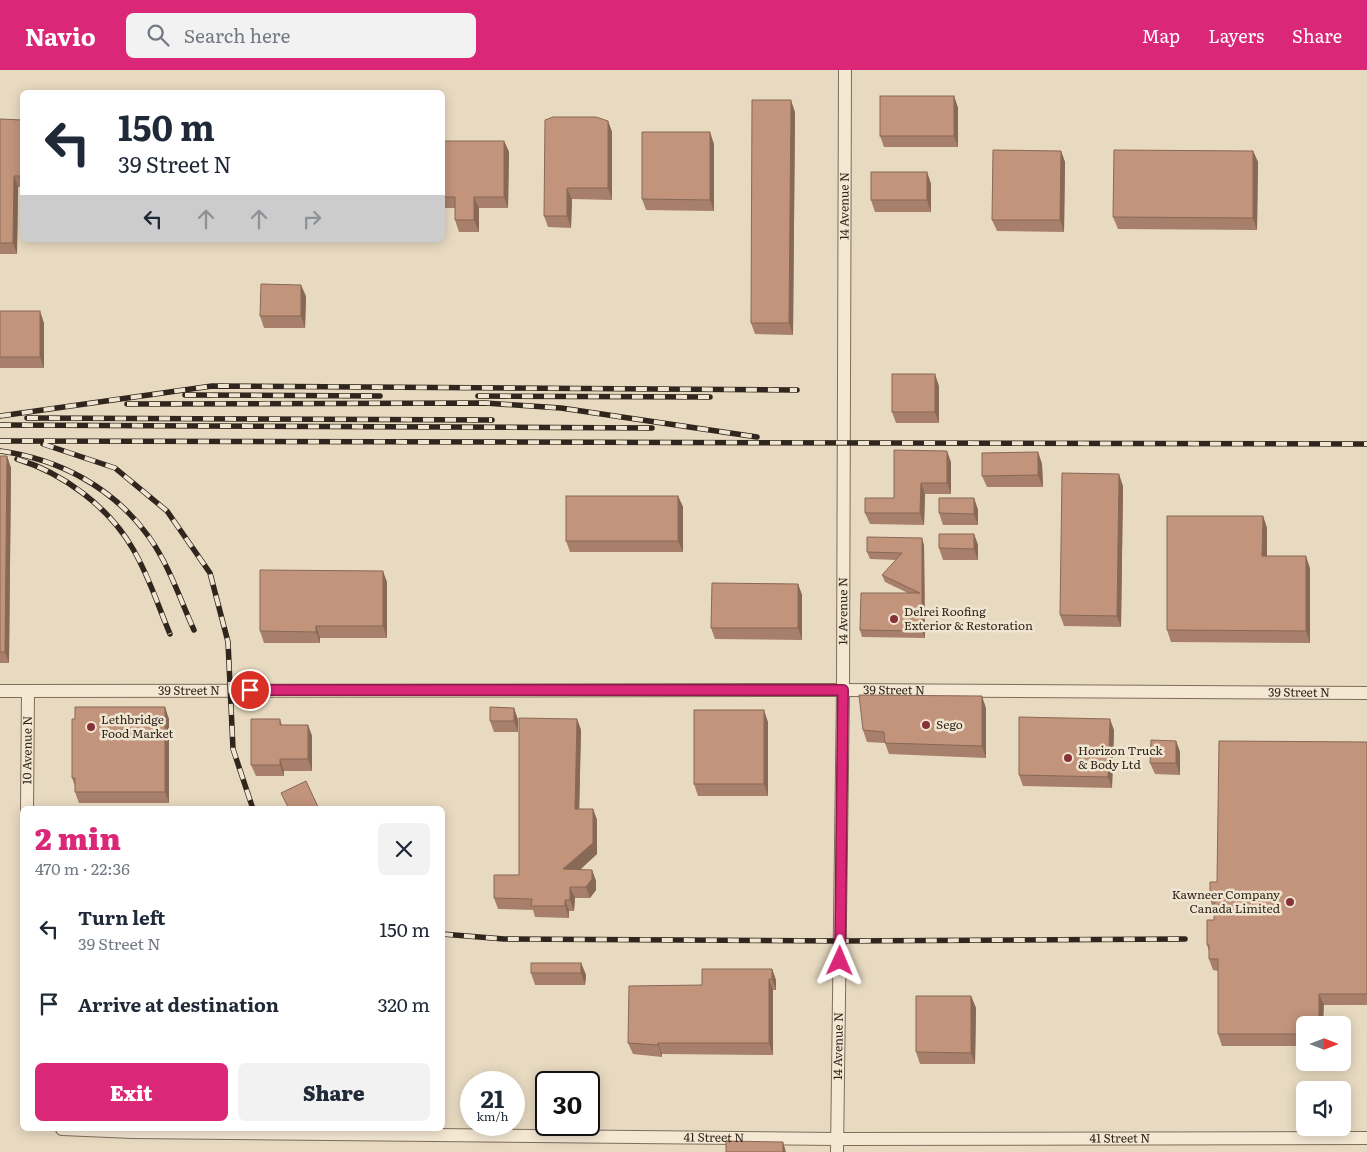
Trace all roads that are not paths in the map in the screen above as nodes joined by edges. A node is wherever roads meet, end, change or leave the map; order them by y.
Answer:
1 (845, 70) edge
2 (843, 690) junction
3 (0, 691) edge
4 (28, 691) junction
5 (1367, 693) edge
6 (27, 806) edge
7 (109, 1131) edge
8 (1367, 1138) edge
9 (837, 1146) edge

1 - 2 street, 14 Avenue N
2 - 4 street, 39 Street N
2 - 5 street, 39 Street N
2 - 9 street, 14 Avenue N
3 - 4 street, 39 Street N
4 - 6 street, 10 Avenue N
7 - 9 street, 41 Street N
8 - 9 street, 41 Street N

